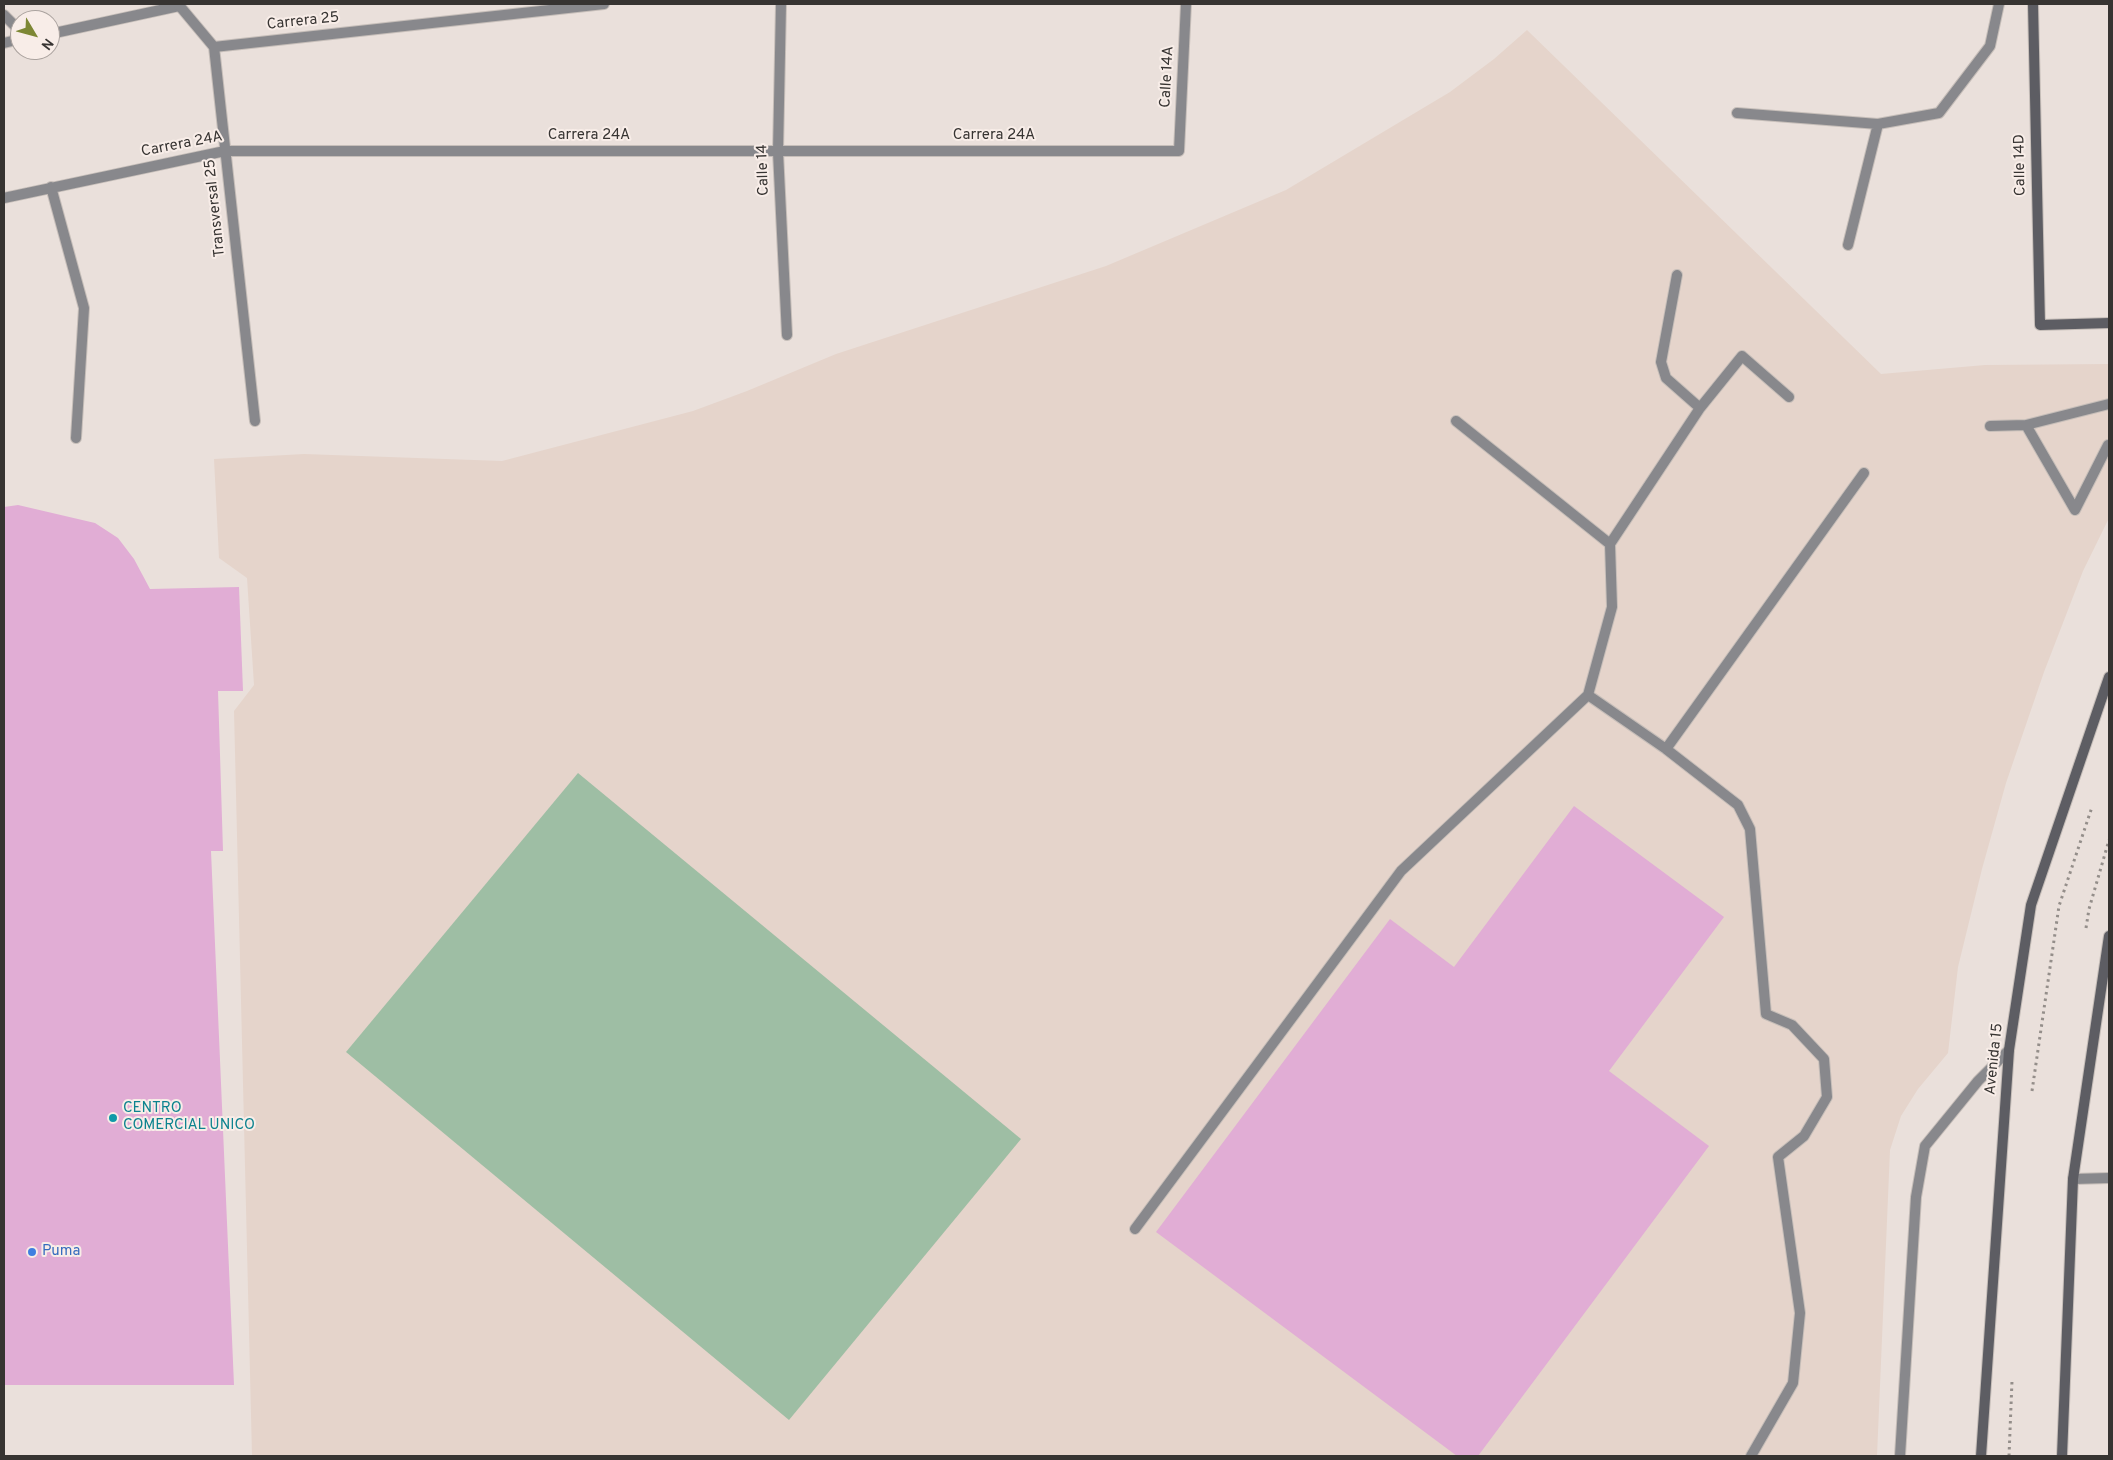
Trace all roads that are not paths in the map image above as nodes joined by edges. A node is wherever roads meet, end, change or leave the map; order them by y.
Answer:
1 (180, 4) edge
2 (604, 4) edge
3 (781, 4) edge
4 (1186, 4) edge
5 (1999, 4) edge
6 (2033, 4) edge
7 (60, 32) edge
8 (214, 47) junction
9 (1737, 113) dead end
10 (1878, 124) junction
11 (225, 150) junction
12 (1179, 151) joint
13 (778, 152) junction
14 (51, 187) junction
15 (4, 198) edge
16 (1848, 245) dead end
17 (1677, 275) dead end
18 (2109, 323) edge
19 (787, 335) dead end
20 (1789, 397) dead end
21 (2109, 404) edge
22 (1700, 408) junction
23 (255, 421) dead end
24 (1456, 421) dead end
25 (2026, 425) junction
26 (1990, 426) dead end
27 (76, 438) dead end
28 (2109, 444) edge
29 (1864, 473) dead end
30 (1610, 544) junction
31 (2109, 678) edge
32 (1588, 695) junction
33 (1666, 749) junction
34 (2109, 936) edge
35 (2009, 1050) junction
36 (2109, 1178) edge
37 (2073, 1179) junction
38 (1135, 1229) dead end
39 (1752, 1456) edge
40 (1900, 1456) edge
41 (1981, 1456) edge
42 (2062, 1456) edge

1 - 7 street
1 - 8 street
2 - 8 street, Carrera 25
3 - 13 street, Calle 14
4 - 12 street, Calle 14A
5 - 10 street
6 - 18 main road, Calle 14D
8 - 11 street, Transversal 25
9 - 10 street
10 - 16 street
11 - 13 street, Carrera 24A
11 - 14 street, Carrera 24A
11 - 23 street, Transversal 25
12 - 13 street, Carrera 24A
13 - 19 street, Calle 14
14 - 15 street, Carrera 24A
14 - 27 street
17 - 22 street
20 - 22 street
21 - 25 street
22 - 30 street
24 - 30 street
25 - 26 street
25 - 28 street
29 - 33 street
30 - 32 street
31 - 35 main road, Avenida 15
32 - 33 street
32 - 38 street
33 - 39 street
34 - 37 main road
35 - 40 street
35 - 41 main road, Avenida 15
36 - 37 street
37 - 42 main road

